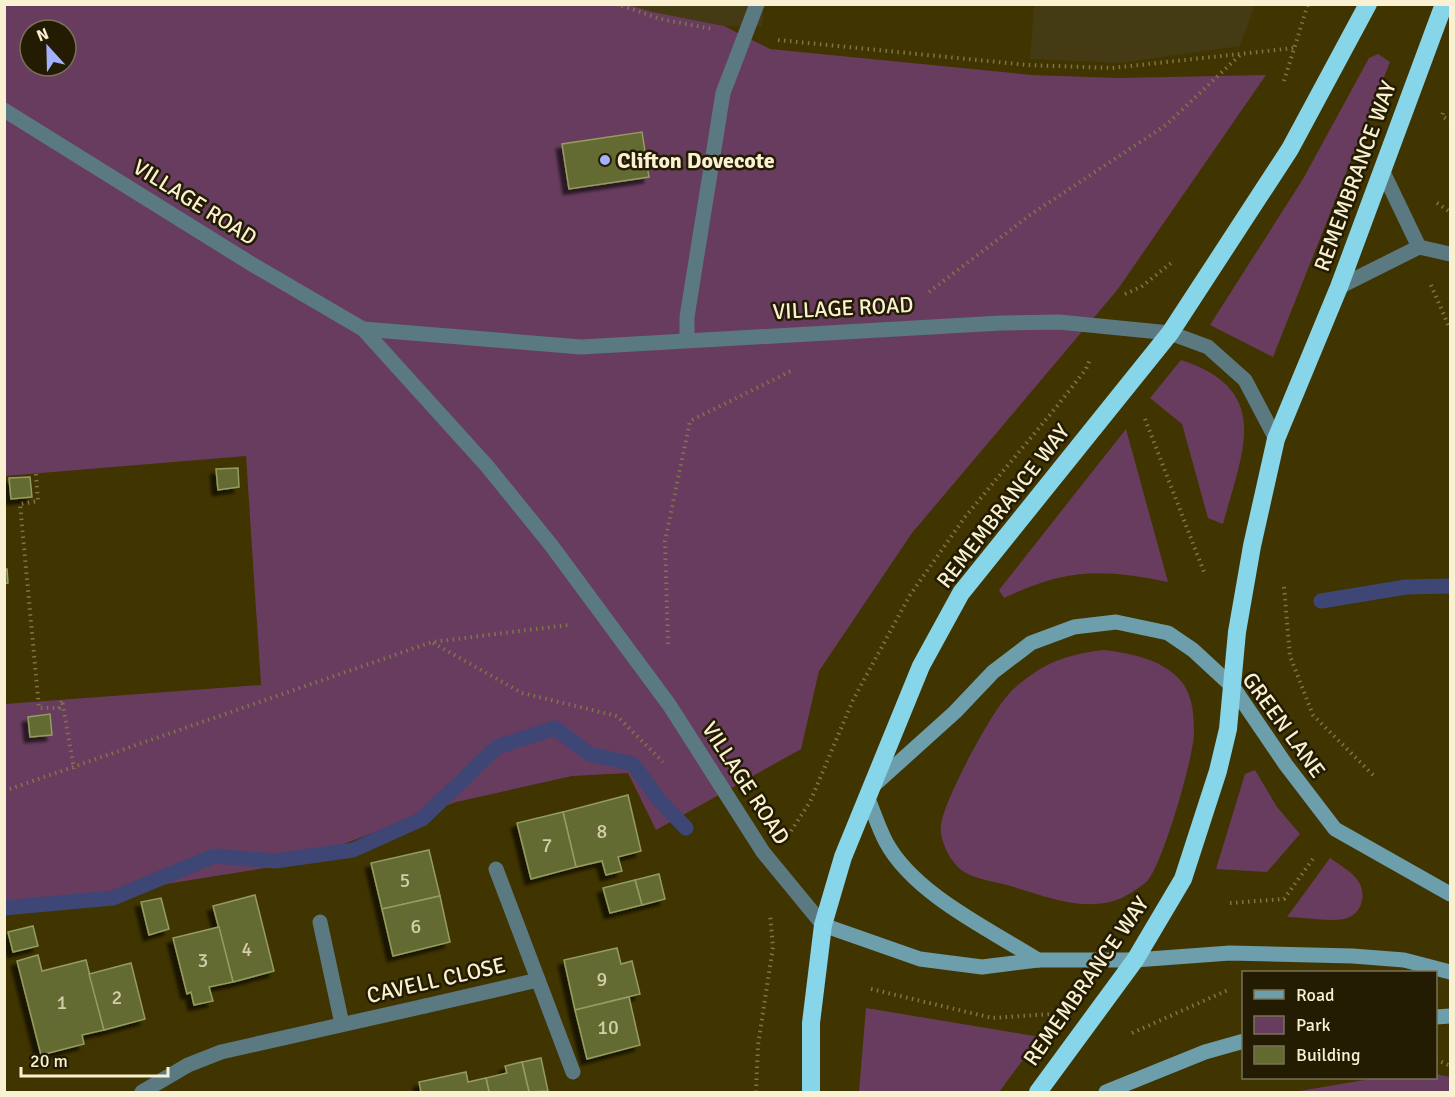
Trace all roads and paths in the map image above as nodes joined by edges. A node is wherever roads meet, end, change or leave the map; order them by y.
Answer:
1 (616, 4) edge
2 (757, 4) edge
3 (1308, 4) edge
4 (1368, 4) edge
5 (1444, 4) edge
6 (746, 36) junction
7 (1294, 48) junction
8 (1280, 87) dead end
9 (1446, 106) dead end
10 (4, 110) edge
11 (1442, 116) junction
12 (1450, 121) edge
13 (1437, 126) dead end
14 (1383, 171) junction
15 (1430, 199) dead end
16 (1450, 212) edge
17 (1419, 247) junction
18 (1177, 254) dead end
19 (1450, 254) edge
20 (1431, 285) dead end
21 (1141, 287) dead end
22 (1339, 287) junction
23 (363, 329) junction
24 (1450, 329) edge
25 (1170, 333) junction
26 (687, 340) junction
27 (1144, 417) dead end
28 (1276, 438) junction
29 (36, 474) dead end
30 (1204, 572) dead end
31 (1284, 587) dead end
32 (609, 620) junction
33 (432, 642) junction
34 (1233, 687) junction
35 (666, 766) dead end
36 (74, 770) junction
37 (1374, 776) dead end
38 (4, 791) edge
39 (871, 792) junction
40 (1316, 855) dead end
41 (496, 869) dead end
42 (1450, 894) edge
43 (1230, 903) dead end
44 (768, 910) dead end
45 (320, 922) dead end
46 (823, 925) junction
47 (1038, 960) junction
48 (1135, 960) junction
49 (1450, 972) edge
50 (538, 980) junction
51 (870, 989) dead end
52 (1227, 990) dead end
53 (1059, 1013) dead end
54 (342, 1024) junction
55 (1132, 1033) dead end
56 (1242, 1042) edge
57 (573, 1072) dead end
58 (142, 1092) edge
59 (756, 1092) edge
60 (811, 1092) edge
61 (1038, 1092) edge
62 (1106, 1092) edge

1 - 6 path
2 - 6 street
3 - 7 path
4 - 25 highway, REMEMBRANCE WAY
5 - 14 highway, REMEMBRANCE WAY
6 - 7 path
6 - 26 street
7 - 8 path
9 - 11 path
10 - 23 street, VILLAGE ROAD
11 - 12 path
11 - 13 path
14 - 17 street
14 - 22 highway, REMEMBRANCE WAY
15 - 16 path
17 - 19 street
17 - 22 street
18 - 21 path
20 - 24 path
22 - 28 highway, REMEMBRANCE WAY
23 - 26 street, VILLAGE ROAD
23 - 32 street, VILLAGE ROAD
25 - 26 street, VILLAGE ROAD
25 - 28 street, VILLAGE ROAD
25 - 39 highway, REMEMBRANCE WAY
27 - 30 path
28 - 34 highway, REMEMBRANCE WAY
29 - 36 path
31 - 37 path
32 - 33 path
32 - 46 street, VILLAGE ROAD
33 - 35 path
33 - 36 path
34 - 39 street, GREEN LANE
34 - 42 street, GREEN LANE
34 - 48 highway, REMEMBRANCE WAY
36 - 38 path
39 - 46 highway, REMEMBRANCE WAY
39 - 47 street
40 - 43 path
41 - 50 street, CAVELL CLOSE
44 - 59 path
45 - 54 street, CAVELL CLOSE
46 - 47 street
46 - 60 highway, REMEMBRANCE WAY
47 - 48 street
48 - 49 street
48 - 61 highway, REMEMBRANCE WAY
50 - 54 street, CAVELL CLOSE
50 - 57 street, CAVELL CLOSE
51 - 53 path
52 - 55 path
54 - 58 street, CAVELL CLOSE
56 - 62 street

